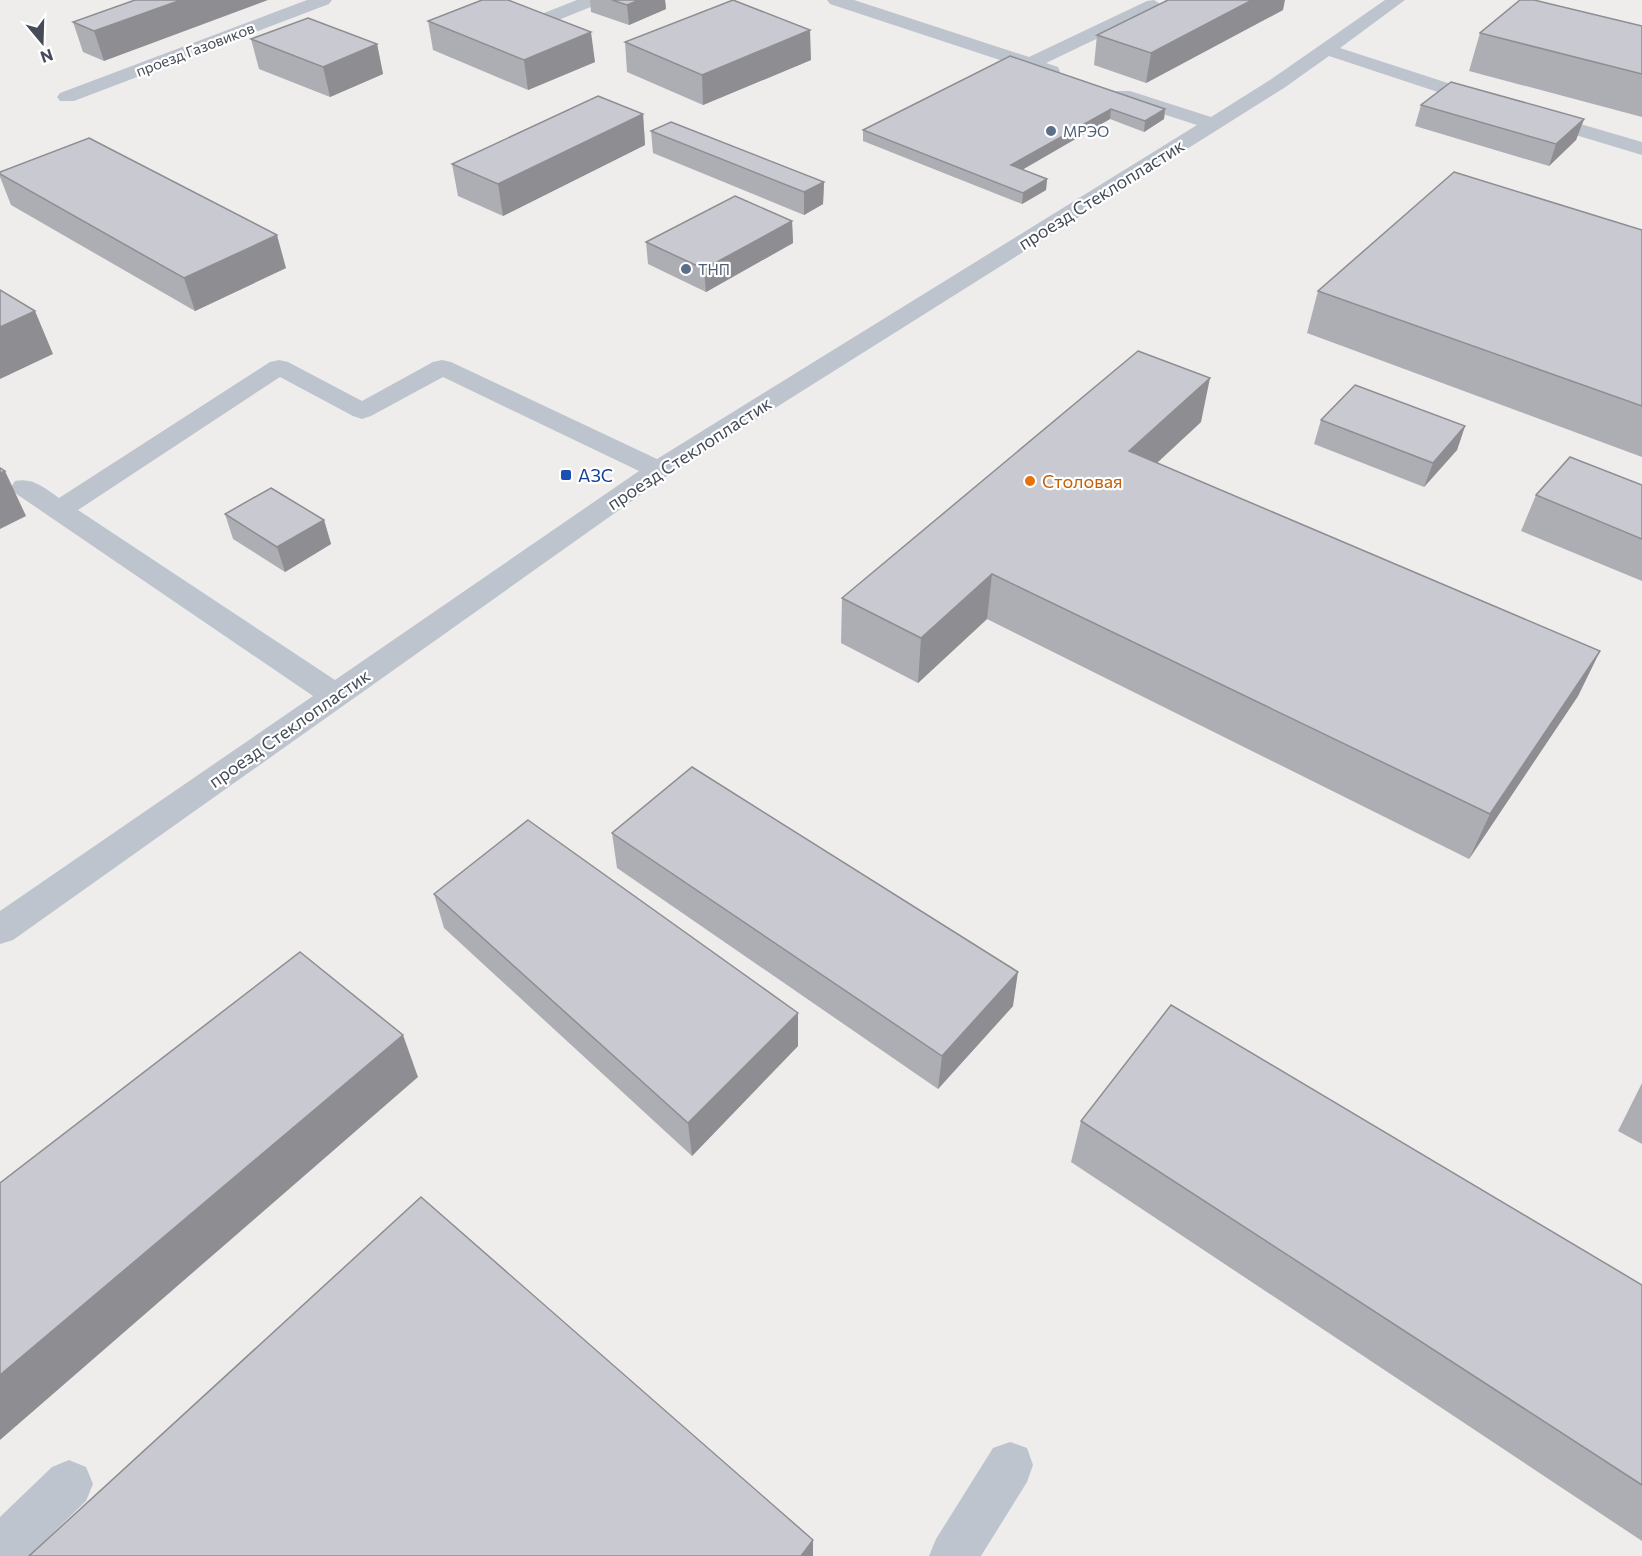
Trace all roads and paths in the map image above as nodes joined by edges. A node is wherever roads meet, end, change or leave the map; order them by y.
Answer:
1 (323, 0) edge
2 (592, 0) edge
3 (836, 0) edge
4 (1396, 0) edge
5 (1153, 6) edge
6 (545, 19) edge
7 (1326, 49) junction
8 (1030, 64) junction
9 (1065, 75) edge
10 (1110, 90) edge
11 (67, 97) dead end
12 (1499, 106) edge
13 (1521, 112) edge
14 (1212, 124) junction
15 (1642, 149) edge
16 (658, 470) junction
17 (25, 487) dead end
18 (59, 510) junction
19 (336, 696) junction
20 (0, 930) edge
21 (1010, 1465) dead end
22 (69, 1484) dead end
23 (0, 1550) edge
24 (953, 1556) edge

1 - 11 street, проезд Газовиков
2 - 6 street
3 - 8 street
4 - 7 street, проезд Стеклопластик
5 - 8 street
7 - 12 street
7 - 14 street, проезд Стеклопластик
8 - 9 street
10 - 14 street
13 - 15 street
14 - 16 street, проезд Стеклопластик
16 - 18 street
16 - 19 street, проезд Стеклопластик
17 - 18 street
18 - 19 street
19 - 20 street, проезд Стеклопластик
21 - 24 street
22 - 23 street

